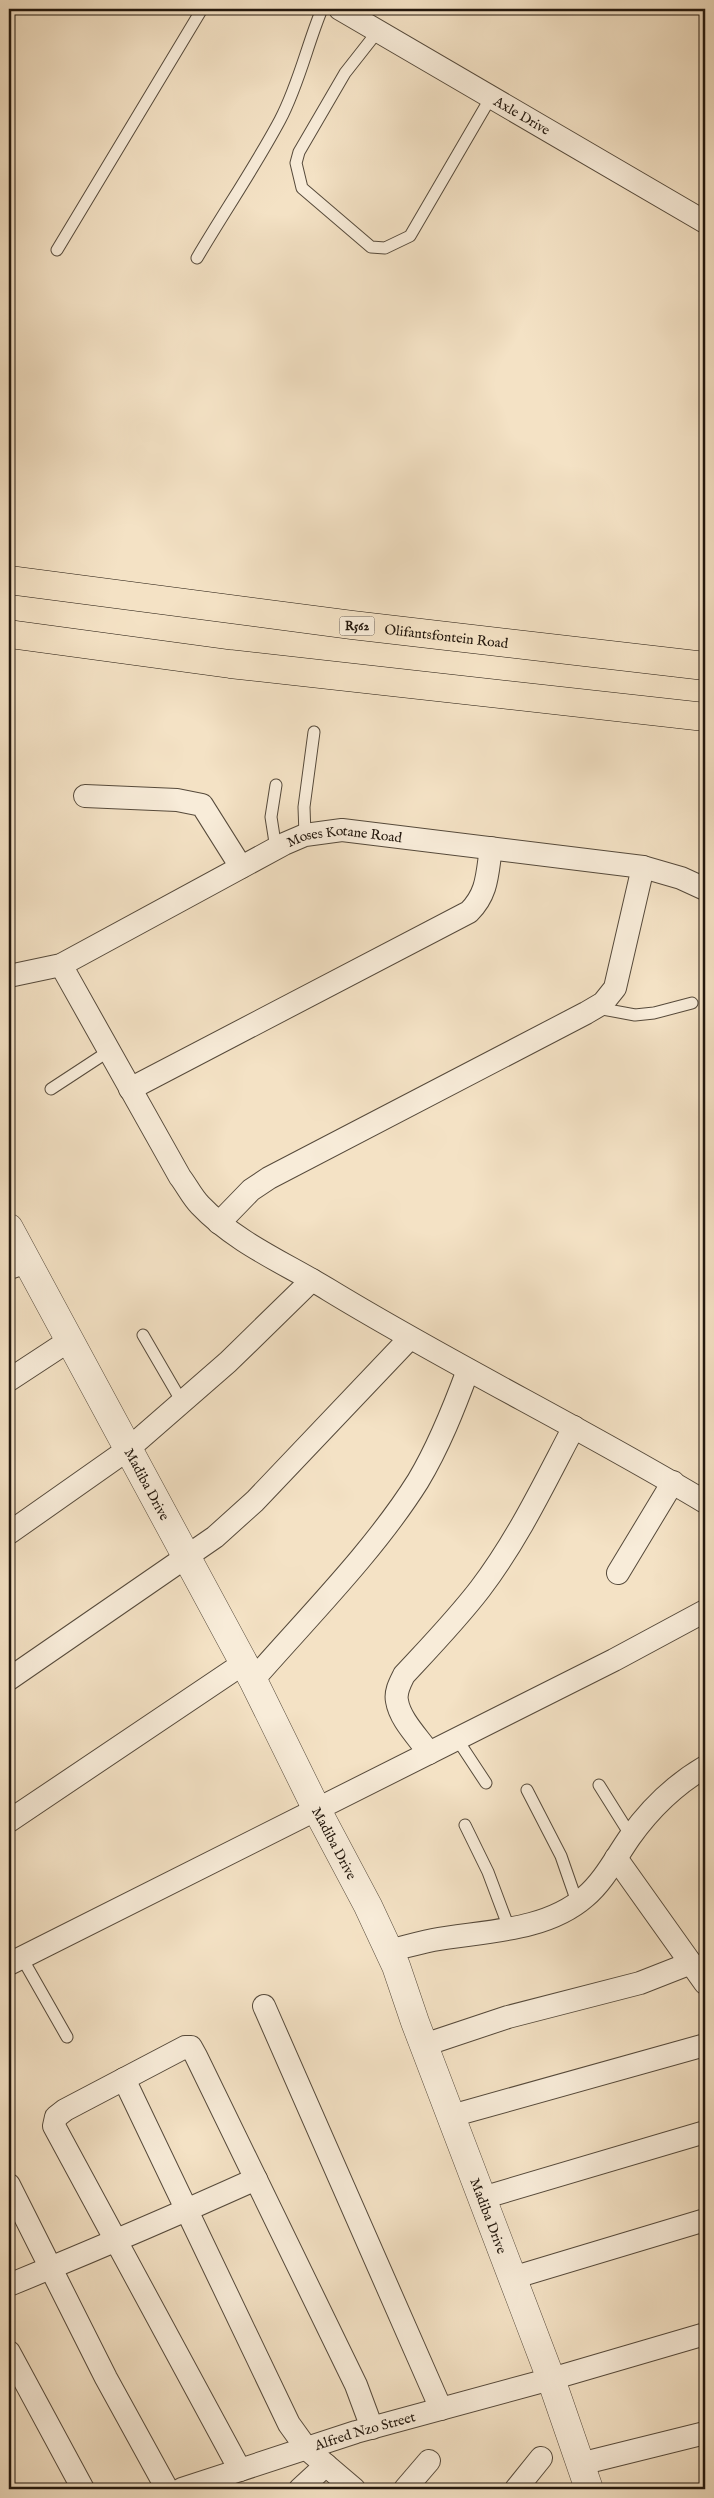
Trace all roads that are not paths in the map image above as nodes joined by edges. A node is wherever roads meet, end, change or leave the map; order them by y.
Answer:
1 (202, 9) edge
2 (322, 9) edge
3 (340, 9) edge
4 (378, 31) junction
5 (491, 97) junction
6 (705, 222) edge
7 (57, 250) dead end
8 (197, 258) dead end
9 (9, 580) edge
10 (9, 634) edge
11 (705, 666) edge
12 (705, 717) edge
13 (314, 732) dead end
14 (276, 785) dead end
15 (85, 796) dead end
16 (306, 835) junction
17 (491, 848) junction
18 (276, 849) junction
19 (241, 867) junction
20 (643, 867) junction
21 (705, 889) edge
22 (61, 965) junction
23 (9, 976) edge
24 (692, 1003) dead end
25 (595, 1008) junction
26 (109, 1051) junction
27 (51, 1089) dead end
28 (130, 1090) junction
29 (220, 1223) junction
30 (9, 1228) edge
31 (18, 1265) edge
32 (312, 1280) junction
33 (143, 1335) dead end
34 (409, 1339) junction
35 (70, 1340) junction
36 (468, 1370) junction
37 (9, 1380) edge
38 (182, 1402) junction
39 (574, 1427) junction
40 (127, 1450) junction
41 (673, 1482) junction
42 (705, 1502) edge
43 (9, 1532) edge
44 (186, 1556) junction
45 (618, 1573) dead end
46 (705, 1612) edge
47 (249, 1672) junction
48 (9, 1679) edge
49 (457, 1739) junction
50 (429, 1753) junction
51 (705, 1767) edge
52 (486, 1783) dead end
53 (599, 1785) dead end
54 (527, 1790) dead end
55 (317, 1810) junction
56 (9, 1821) edge
57 (465, 1825) dead end
58 (631, 1836) junction
59 (616, 1858) junction
60 (577, 1902) junction
61 (508, 1928) junction
62 (389, 1951) junction
63 (15, 1961) edge
64 (692, 1963) junction
65 (705, 1983) edge
66 (264, 2006) dead end
67 (67, 2037) dead end
68 (424, 2045) junction
69 (705, 2045) edge
70 (124, 2079) junction
71 (451, 2116) junction
72 (705, 2132) edge
73 (256, 2179) junction
74 (9, 2185) edge
75 (482, 2198) junction
76 (188, 2210) junction
77 (705, 2220) edge
78 (116, 2241) junction
79 (49, 2268) junction
80 (512, 2278) junction
81 (9, 2285) edge
82 (705, 2334) edge
83 (9, 2352) edge
84 (551, 2379) junction
85 (441, 2409) junction
86 (372, 2428) junction
87 (705, 2433) edge
88 (307, 2448) junction
89 (541, 2458) dead end
90 (429, 2461) dead end
91 (326, 2466) junction
92 (240, 2470) junction
93 (584, 2477) edge
94 (188, 2488) edge
95 (83, 2489) edge
96 (167, 2489) edge
97 (300, 2489) edge
98 (354, 2489) edge
99 (405, 2489) edge
100 (516, 2489) edge

1 - 7 lane
2 - 8 lane
3 - 4 street, Axle Drive
4 - 5 street, Axle Drive
4 - 5 lane
5 - 6 street, Axle Drive
9 - 11 main road, Olifantsfontein Road / R562
10 - 12 main road
13 - 16 lane
14 - 18 lane
15 - 19 street
16 - 17 street, Moses Kotane Road
16 - 18 street, Moses Kotane Road
17 - 20 street, Moses Kotane Road
17 - 28 street
18 - 19 street, Moses Kotane Road
19 - 22 street, Moses Kotane Road
20 - 21 street, Moses Kotane Road
20 - 25 street
22 - 23 street, Moses Kotane Road
22 - 26 street
24 - 25 lane
25 - 29 street
26 - 27 lane
26 - 28 street
28 - 29 street
29 - 32 street
30 - 31 street, Madiba Drive
31 - 35 street, Madiba Drive
32 - 34 street
32 - 38 street
33 - 38 lane
34 - 36 street
34 - 44 street
35 - 37 street
35 - 40 street, Madiba Drive
36 - 39 street
36 - 47 street
38 - 40 street
39 - 41 street
39 - 50 street
40 - 43 street
40 - 44 street, Madiba Drive
41 - 42 street
41 - 45 street
44 - 47 street, Madiba Drive
44 - 48 street
46 - 49 street
47 - 55 street, Madiba Drive
47 - 56 street
49 - 50 street
49 - 52 lane
50 - 55 street
51 - 58 street
53 - 58 lane
54 - 60 lane
55 - 62 street, Madiba Drive
55 - 63 street
57 - 61 lane
58 - 59 street
59 - 60 street
59 - 64 street
60 - 61 street
61 - 62 street
62 - 68 street, Madiba Drive
63 - 67 lane
64 - 65 street
64 - 68 street
66 - 85 street
68 - 71 street, Madiba Drive
69 - 71 street
70 - 73 street
70 - 76 street
70 - 78 street
71 - 75 street, Madiba Drive
72 - 75 street
73 - 76 street
73 - 86 street
74 - 79 street
75 - 80 street, Madiba Drive
76 - 78 street
76 - 88 street
77 - 80 street
78 - 79 street
78 - 92 street
79 - 81 street
79 - 96 street
80 - 84 street, Madiba Drive
82 - 84 street, Alfred Nzo Street
83 - 95 street
84 - 85 street, Alfred Nzo Street
84 - 93 street, Madiba Drive
85 - 86 street, Alfred Nzo Street
86 - 88 street, Alfred Nzo Street
87 - 93 street
88 - 91 street
88 - 92 street, Alfred Nzo Street
89 - 100 street
90 - 99 street
91 - 97 street
91 - 98 street
92 - 94 street, Alfred Nzo Street

